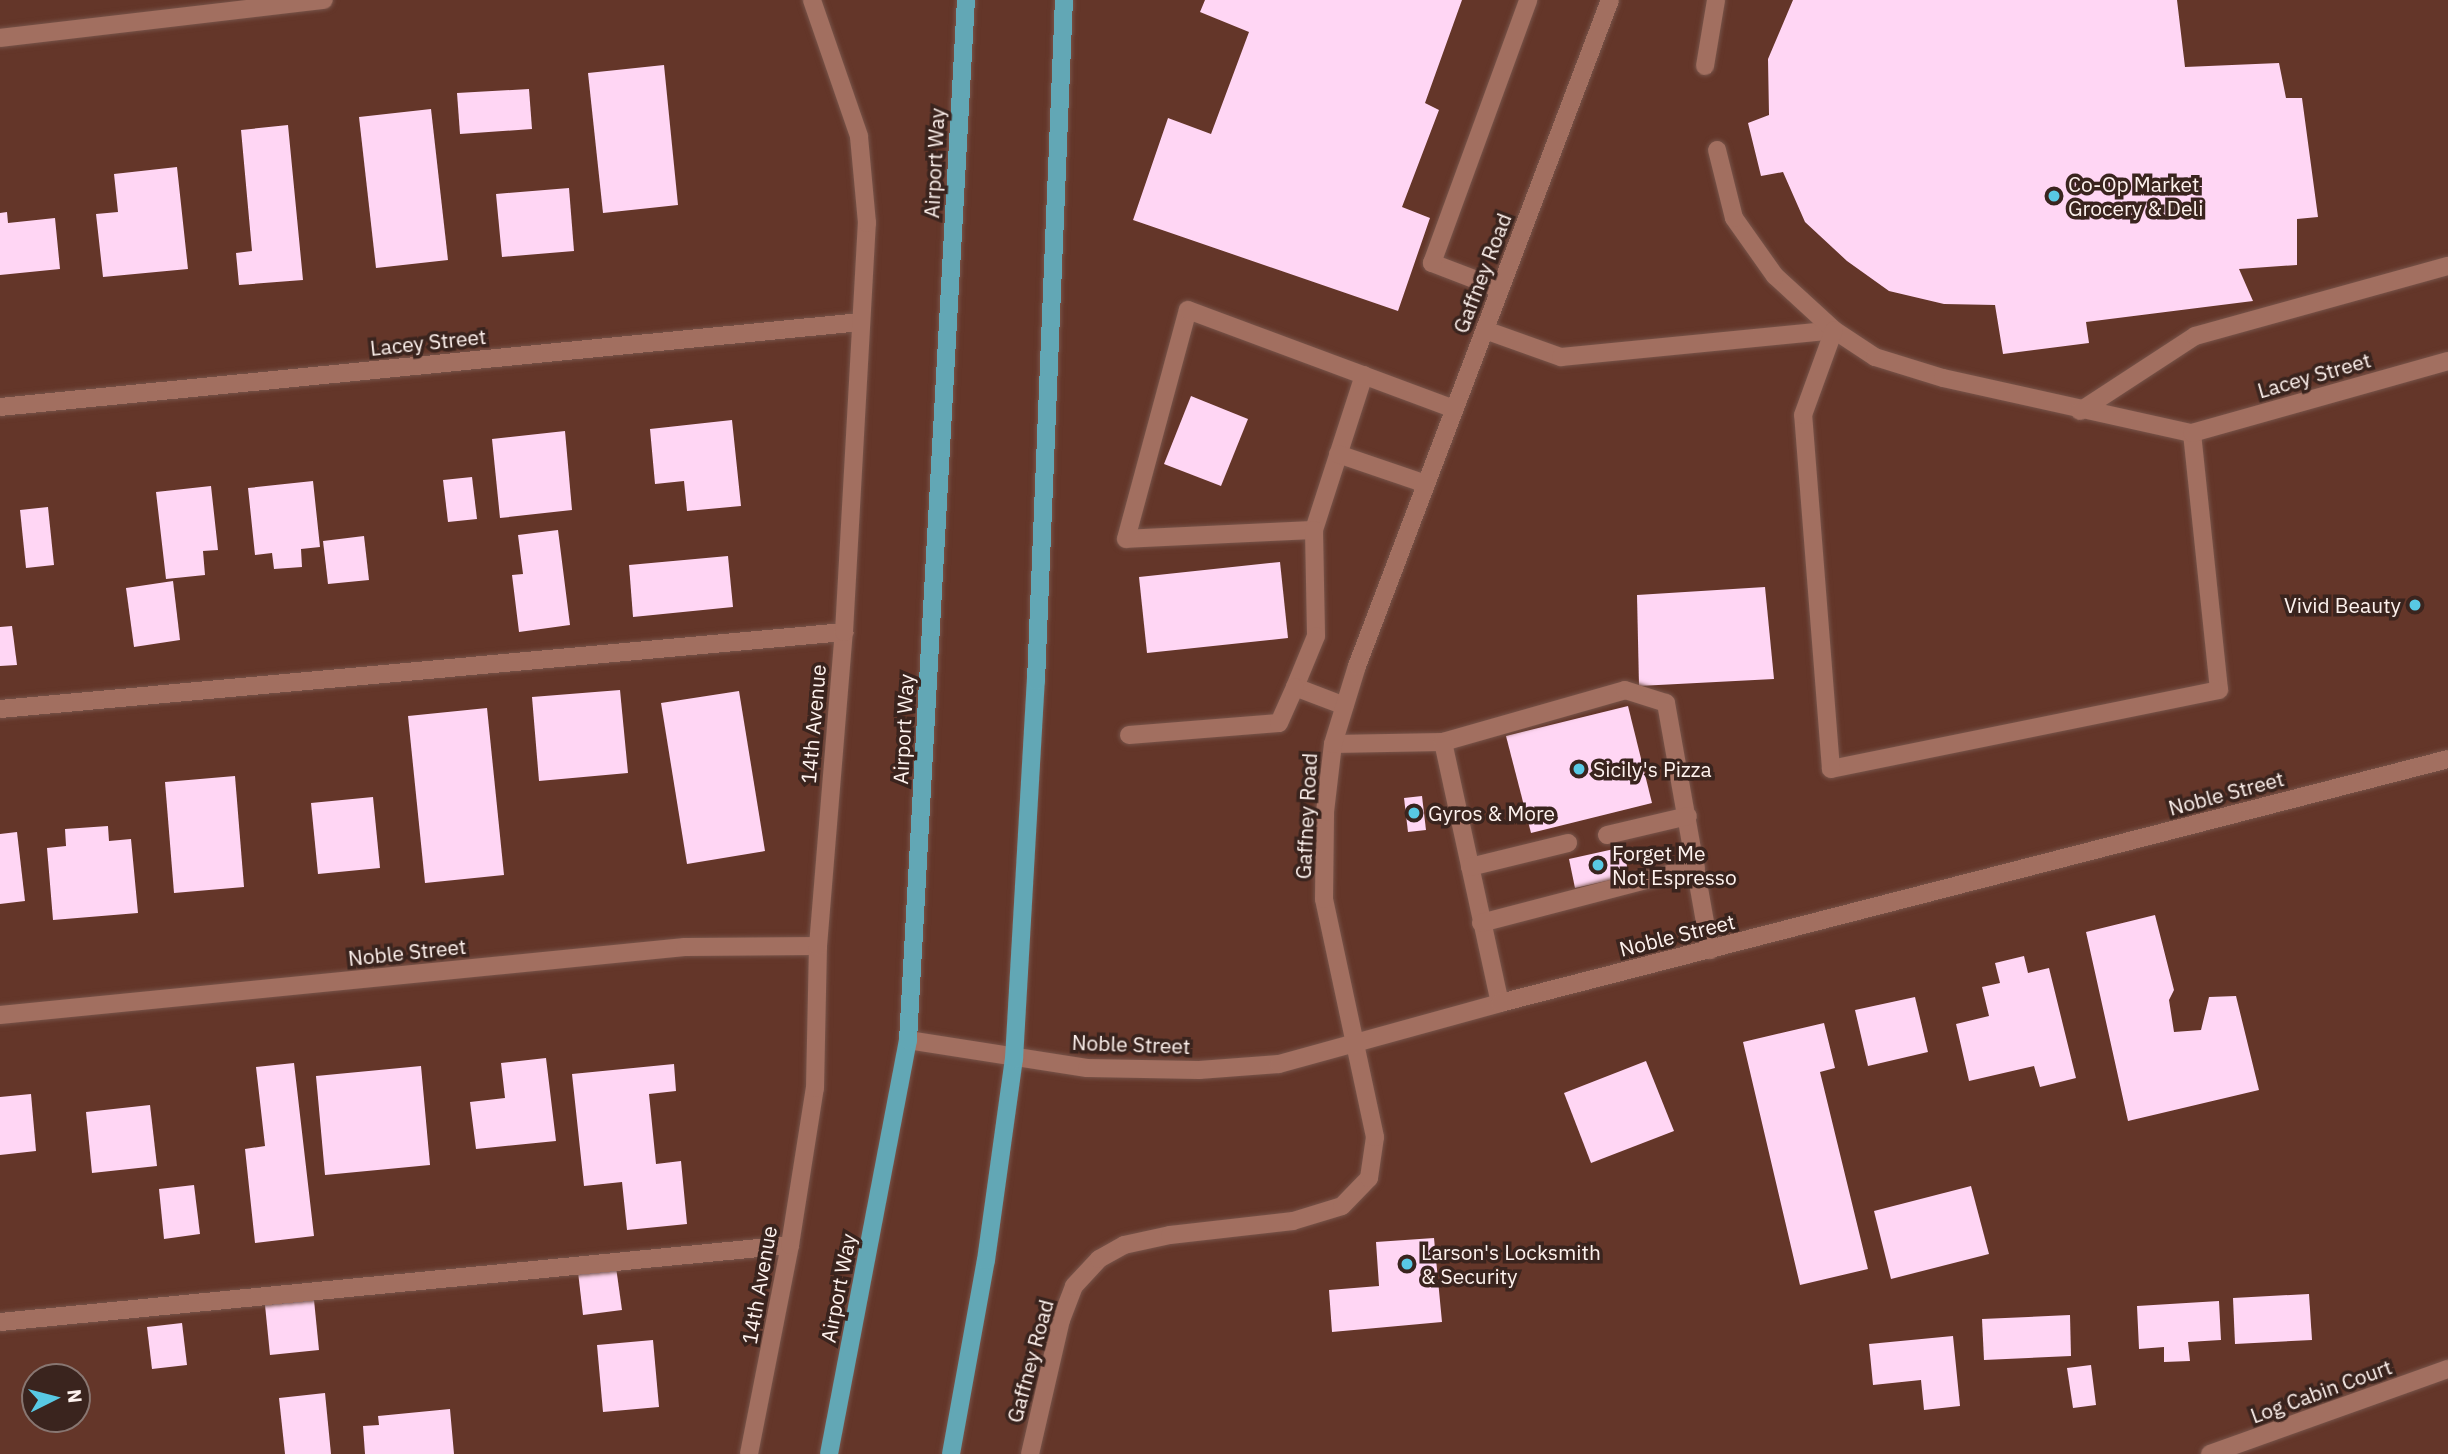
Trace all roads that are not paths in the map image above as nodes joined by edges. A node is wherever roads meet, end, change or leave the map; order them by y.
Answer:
1 (324, 0) edge
2 (812, 0) edge
3 (966, 0) edge
4 (1064, 0) edge
5 (1528, 0) edge
6 (1610, 0) edge
7 (1716, 0) edge
8 (0, 38) edge
9 (1705, 66) dead end
10 (1717, 150) dead end
11 (2448, 266) edge
12 (1500, 289) junction
13 (860, 322) junction
14 (1485, 330) junction
15 (1833, 330) junction
16 (2448, 361) edge
17 (1364, 375) junction
18 (0, 407) edge
19 (1454, 409) junction
20 (2080, 411) junction
21 (2192, 433) junction
22 (1338, 454) junction
23 (1426, 484) junction
24 (1314, 530) junction
25 (844, 632) junction
26 (1295, 687) junction
27 (1345, 706) junction
28 (0, 709) edge
29 (1129, 735) dead end
30 (1443, 742) junction
31 (1332, 744) junction
32 (2448, 758) edge
33 (1688, 817) junction
34 (1607, 835) dead end
35 (1569, 844) dead end
36 (1470, 867) junction
37 (1696, 867) junction
38 (1481, 923) junction
39 (818, 946) junction
40 (1710, 950) junction
41 (1500, 1003) junction
42 (0, 1015) edge
43 (908, 1040) junction
44 (1354, 1042) junction
45 (1014, 1059) junction
46 (790, 1245) junction
47 (0, 1322) edge
48 (2448, 1369) edge
49 (749, 1454) edge
50 (829, 1454) edge
51 (951, 1454) edge
52 (1030, 1454) edge
53 (2210, 1454) edge

1 - 8 street
2 - 13 street, 14th Avenue
3 - 43 main road, Airport Way
4 - 45 main road
5 - 12 street
6 - 12 street, Gaffney Road
7 - 9 street
10 - 15 street
11 - 20 street
12 - 14 street, Gaffney Road
13 - 18 street, Lacey Street
13 - 25 street, 14th Avenue
14 - 15 street
14 - 19 street, Gaffney Road
15 - 20 street
15 - 21 street
16 - 21 street, Lacey Street
17 - 19 street
17 - 22 street
17 - 24 street
19 - 23 street, Gaffney Road
20 - 21 street
22 - 23 street
22 - 24 street
23 - 27 street, Gaffney Road
24 - 26 street
25 - 28 street
25 - 39 street, 14th Avenue
26 - 27 street
26 - 29 street
27 - 31 street, Gaffney Road
30 - 31 street
30 - 33 street
30 - 36 street
31 - 44 street, Gaffney Road
32 - 40 street, Noble Street
33 - 34 street
33 - 37 street
35 - 36 street
36 - 38 street
37 - 38 street
37 - 40 street
38 - 41 street
39 - 42 street, Noble Street
39 - 46 street, 14th Avenue
40 - 41 street, Noble Street
41 - 44 street, Noble Street
43 - 45 street, Noble Street
43 - 50 main road, Airport Way
44 - 45 street, Noble Street
44 - 52 street, Gaffney Road
45 - 51 main road
46 - 47 street
46 - 49 street, 14th Avenue
48 - 53 street, Log Cabin Court

